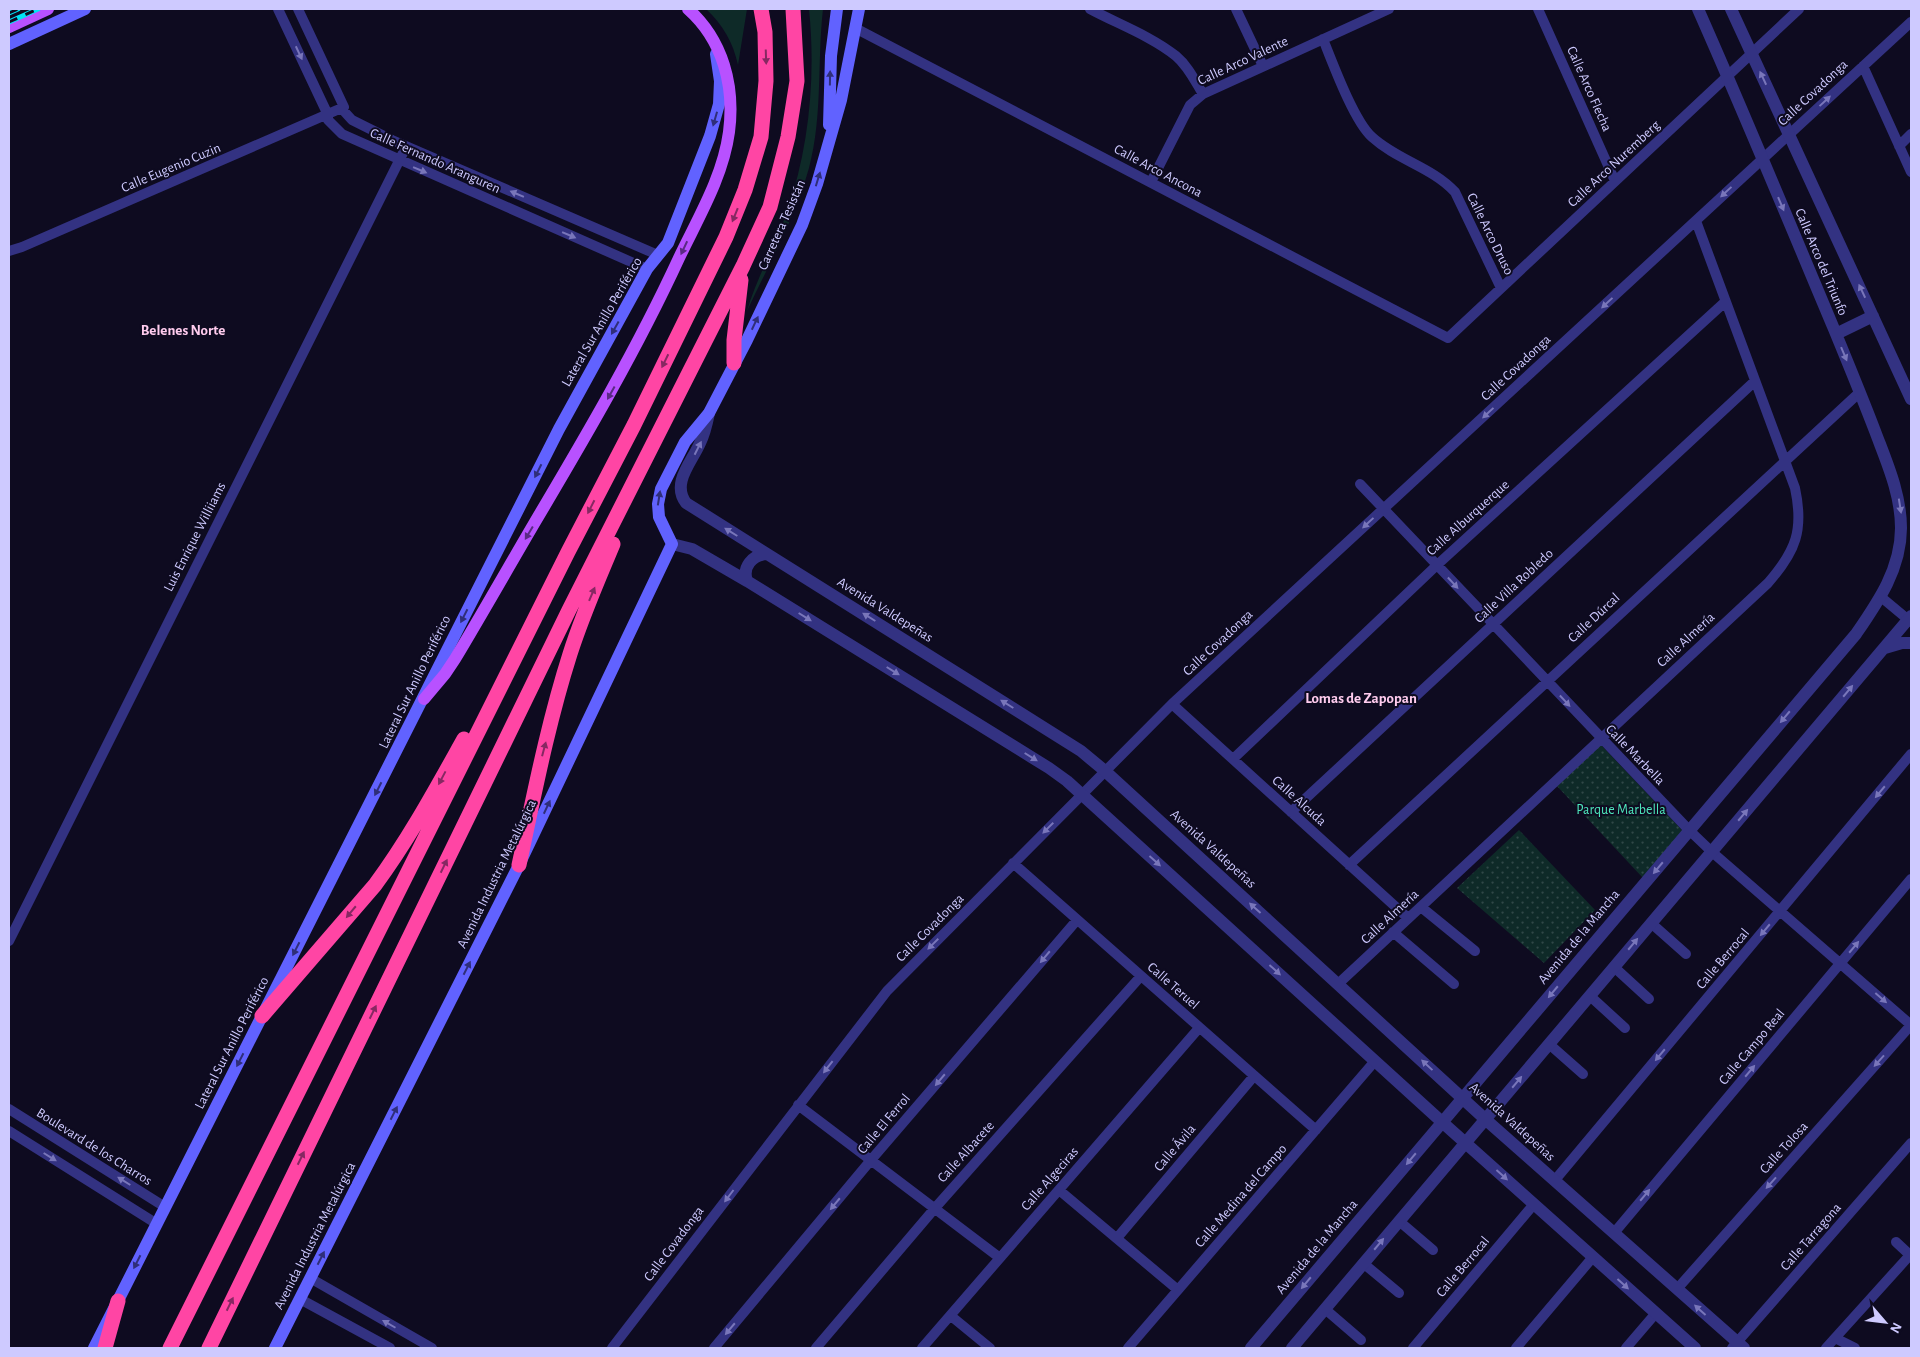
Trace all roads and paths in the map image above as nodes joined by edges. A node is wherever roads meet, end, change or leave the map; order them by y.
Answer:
1 (48, 9) edge
2 (84, 9) edge
3 (278, 9) edge
4 (298, 9) edge
5 (688, 9) edge
6 (761, 9) edge
7 (793, 9) edge
8 (837, 9) edge
9 (859, 9) edge
10 (1090, 9) edge
11 (1236, 9) edge
12 (1389, 9) edge
13 (1538, 9) edge
14 (1698, 9) edge
15 (1731, 9) edge
16 (1799, 9) edge
17 (1377, 11) edge
18 (1911, 22) edge
19 (701, 23) junction
20 (9, 27) edge
21 (855, 28) junction
22 (1323, 39) junction
23 (9, 44) edge
24 (1752, 53) junction
25 (1263, 66) junction
26 (1863, 66) junction
27 (1727, 76) junction
28 (1203, 94) junction
29 (344, 108) junction
30 (328, 115) junction
31 (1789, 134) junction
32 (1911, 134) edge
33 (828, 145) junction
34 (406, 146) junction
35 (1899, 146) junction
36 (1762, 159) junction
37 (398, 161) junction
38 (1911, 172) edge
39 (1615, 181) junction
40 (1151, 182) junction
41 (541, 205) junction
42 (534, 220) junction
43 (1696, 220) junction
44 (9, 251) edge
45 (658, 255) junction
46 (744, 266) junction
47 (647, 269) junction
48 (1501, 288) junction
49 (1725, 302) junction
50 (1873, 316) junction
51 (1836, 334) junction
52 (1448, 338) joint
53 (734, 363) junction
54 (1755, 381) junction
55 (1860, 392) junction
56 (1911, 399) edge
57 (709, 413) junction
58 (1785, 461) junction
59 (1360, 484) dead end
60 (631, 487) junction
61 (1384, 509) junction
62 (1901, 531) joint
63 (672, 544) junction
64 (568, 552) junction
65 (767, 554) junction
66 (1437, 565) junction
67 (748, 582) junction
68 (1881, 597) junction
69 (1910, 619) edge
70 (1493, 624) junction
71 (1911, 643) edge
72 (1885, 648) junction
73 (1546, 681) junction
74 (424, 699) junction
75 (1172, 704) junction
76 (1600, 738) junction
77 (1911, 754) edge
78 (1233, 759) junction
79 (1105, 771) junction
80 (1082, 794) junction
81 (1291, 812) junction
82 (1689, 830) junction
83 (1712, 852) junction
84 (1013, 863) junction
85 (519, 865) junction
86 (1349, 865) junction
87 (1911, 879) edge
88 (1421, 907) junction
89 (1780, 911) junction
90 (1408, 918) junction
91 (1077, 920) junction
92 (1651, 923) junction
93 (1393, 932) junction
94 (9, 941) edge
95 (1475, 950) dead end
96 (1686, 954) dead end
97 (1840, 963) junction
98 (1614, 967) junction
99 (1141, 976) junction
100 (1338, 984) junction
101 (1454, 984) dead end
102 (1590, 996) junction
103 (1649, 999) dead end
104 (262, 1016) junction
105 (1911, 1024) edge
106 (1199, 1028) junction
107 (1625, 1028) dead end
108 (1549, 1044) junction
109 (1375, 1062) junction
110 (1582, 1074) dead end
111 (1254, 1076) junction
112 (1463, 1098) junction
113 (798, 1105) junction
114 (9, 1109) edge
115 (1485, 1119) junction
116 (1442, 1122) junction
117 (1316, 1130) junction
118 (9, 1131) edge
119 (1466, 1143) junction
120 (1911, 1143) edge
121 (871, 1160) junction
122 (1555, 1180) junction
123 (1060, 1190) junction
124 (1534, 1204) junction
125 (165, 1207) junction
126 (935, 1208) junction
127 (1399, 1221) junction
128 (157, 1224) junction
129 (1614, 1233) junction
130 (1117, 1238) junction
131 (1896, 1242) dead end
132 (1433, 1250) dead end
133 (1911, 1255) edge
134 (1593, 1257) junction
135 (1000, 1258) junction
136 (1363, 1263) junction
137 (310, 1278) junction
138 (1677, 1289) junction
139 (1178, 1290) junction
140 (1399, 1293) dead end
141 (300, 1298) junction
142 (118, 1301) junction
143 (1324, 1309) junction
144 (1656, 1313) junction
145 (950, 1316) junction
146 (1835, 1338) junction
147 (1361, 1340) dead end
148 (1737, 1346) edge
149 (1850, 1347) edge
150 (94, 1348) edge
151 (106, 1348) edge
152 (170, 1348) edge
153 (209, 1348) edge
154 (275, 1348) edge
155 (390, 1348) edge
156 (432, 1348) edge
157 (612, 1348) edge
158 (714, 1348) edge
159 (816, 1348) edge
160 (922, 1348) edge
161 (990, 1348) edge
162 (1128, 1348) edge
163 (1251, 1348) edge
164 (1292, 1348) edge
165 (1413, 1348) edge
166 (1516, 1348) edge
167 (1626, 1348) edge
168 (1695, 1348) edge
169 (1826, 1348) edge

1 - 20 main road
2 - 23 main road
3 -> 30 street, Calle Fernando Aranguren
4 - 29 street, Calle Fernando Aranguren
5 - 19 main road
6 -> 64 highway
7 - 46 highway
33 -> 8 main road
9 - 21 main road, Carretera Tesistán
10 - 28 street
11 - 25 street
12 - 17 street, Calle Arco Valente
13 - 39 street, Calle Arco Flecha
14 - 27 street, Calle Arco del Triunfo
15 - 24 street, Calle Arco del Triunfo
16 - 24 street, Calle Arco Nuremberg
17 - 22 street, Calle Arco Valente
18 - 26 street, Calle Covadonga
19 -> 45 main road, Lateral Sur Anillo Periférico
19 -> 74 main road
21 - 33 main road, Carretera Tesistán
21 - 40 street, Calle Arco Ancona
22 - 25 street, Calle Arco Valente
22 - 48 street, Calle Arco Druso
24 - 27 street, Calle Arco Nuremberg
31 -> 24 street, Calle Arco del Triunfo
25 - 28 street, Calle Arco Valente
31 -> 26 street, Calle Covadonga
26 - 35 street
27 - 36 street, Calle Arco del Triunfo
27 - 39 street, Calle Arco Nuremberg
28 - 40 street, Calle Arco Valente
29 - 30 street, Calle Eugenio Cuzin
29 - 34 street, Calle Fernando Aranguren
30 - 37 street, Calle Fernando Aranguren
30 - 44 street, Calle Eugenio Cuzin
31 - 36 street, Calle Covadonga
50 -> 31 street, Calle Arco del Triunfo
32 - 35 street
53 -> 33 main road, Carretera Tesistán
34 - 37 street, Luis Enrique Williiams
41 -> 34 street, Calle Fernando Aranguren
35 - 38 street
36 -> 43 street, Calle Covadonga
36 -> 51 street, Calle Arco del Triunfo
37 -> 42 street, Calle Fernando Aranguren
37 - 94 street, Luis Enrique Williiams
39 - 48 street, Calle Arco Nuremberg
40 - 52 street, Calle Arco Ancona
41 - 42 street
41 - 45 street, Calle Fernando Aranguren
42 -> 47 street, Calle Fernando Aranguren
43 - 49 street, Calle Almería
43 -> 61 street, Calle Covadonga
45 - 47 main road, Lateral Sur Anillo Periférico
46 - 53 highway
46 - 60 highway
47 -> 74 main road, Lateral Sur Anillo Periférico
48 - 52 street, Calle Arco Nuremberg
49 - 54 street, Calle Almería
49 - 66 street, Calle Alburquerque
50 - 51 street
50 - 56 street, Calle Arco del Triunfo
51 -> 55 street, Calle Arco del Triunfo
53 - 57 main road, Carretera Tesistán
54 - 58 street, Calle Almería
54 - 70 street, Calle Villa Robledo
55 - 58 street, Calle Dúrcal
55 -> 62 street, Calle Arco del Triunfo
63 -> 57 main road
65 -> 57 street, Avenida Valdepeñas
58 - 73 street, Calle Dúrcal
58 - 76 street, Calle Almería
59 - 61 street, Calle Marbella
85 -> 60 highway
153 -> 60 highway
61 - 66 street, Calle Marbella
61 -> 75 street, Calle Covadonga
62 - 68 street, Avenida de la Mancha
63 - 67 street
85 -> 63 main road, Avenida Industria Metalúrgica
64 -> 104 highway
64 - 152 highway
65 - 67 street
79 -> 65 street, Avenida Valdepeñas
66 -> 70 street, Calle Marbella
66 - 78 street, Calle Alburquerque
67 -> 80 street
68 - 69 street
68 -> 82 street, Avenida de la Mancha
69 - 72 street
70 - 73 street, Calle Marbella
70 - 81 street, Calle Villa Robledo
71 - 72 street
83 -> 72 street
73 -> 76 street, Calle Marbella
73 - 86 street, Calle Dúrcal
74 -> 104 main road, Lateral Sur Anillo Periférico
75 - 78 street, Calle Alcuda
75 - 79 street, Calle Covadonga
76 - 82 street, Calle Marbella
76 - 88 street, Calle Almería
77 -> 89 street, Calle Berrocal
78 - 81 street, Calle Alcuda
79 - 80 street, Calle Covadonga
100 -> 79 street, Avenida Valdepeñas
80 -> 84 street, Calle Covadonga
80 -> 109 street
81 - 86 street, Calle Alcuda
82 - 83 street, Calle Marbella
82 -> 112 street, Avenida de la Mancha
83 - 89 street, Calle Marbella
83 - 92 street
84 - 91 street, Calle Teruel
84 -> 113 street, Calle Covadonga
137 -> 85 main road, Avenida Industria Metalúrgica
86 - 90 street, Calle Alcuda
97 -> 87 street, Calle Campo Real
88 - 90 street, Calle Almería
88 - 95 street
89 - 97 street, Calle Marbella
89 -> 122 street, Calle Berrocal
90 - 93 street, Calle Almería
91 - 99 street, Calle Teruel
91 -> 121 street, Calle El Ferrol
92 - 96 street
98 -> 92 street
93 - 100 street, Calle Almería
93 - 101 street
97 -> 105 street, Calle Marbella
129 -> 97 street, Calle Campo Real
98 - 102 street
98 - 103 street
99 - 106 street, Calle Teruel
99 - 126 street, Calle Albacete
112 -> 100 street, Avenida Valdepeñas
102 - 107 street
102 - 108 street
104 -> 125 main road, Lateral Sur Anillo Periférico
105 -> 138 street, Calle Tolosa
106 - 111 street, Calle Teruel
106 - 123 street, Calle Algeciras
108 - 110 street
115 -> 108 street
109 - 116 street
109 - 117 street, Calle Medina del Campo
111 - 117 street, Calle Teruel
111 - 130 street, Calle Ávila
112 - 115 street, Avenida Valdepeñas
112 - 116 street, Avenida de la Mancha
113 - 121 street
113 -> 157 street, Calle Covadonga
125 -> 114 street, Boulevard de los Charros
115 - 119 street
115 - 122 street, Avenida Valdepeñas
116 - 119 street
116 -> 163 street, Avenida de la Mancha
117 - 139 street, Calle Medina del Campo
118 -> 128 street
119 -> 124 street
119 - 127 street
120 - 148 street, Calle Tarragona
121 - 126 street
121 -> 158 street, Calle El Ferrol
122 - 129 street, Avenida Valdepeñas
123 - 130 street
123 - 135 street, Calle Algeciras
124 - 134 street
124 - 165 street, Calle Berrocal
125 - 128 main road, Lateral Sur Anillo Periférico
126 - 135 street
126 - 159 street, Calle Albacete
127 - 132 street
136 -> 127 street
128 -> 142 main road, Lateral Sur Anillo Periférico
129 - 138 street, Avenida Valdepeñas
130 - 139 street
131 - 133 street
133 - 146 street
134 -> 144 street
134 - 166 street
135 - 145 street, Calle Algeciras
136 - 140 street
136 - 143 street
137 - 141 main road, Avenida Industria Metalúrgica
156 -> 137 street
148 -> 138 street, Avenida Valdepeñas
139 - 162 street, Calle Medina del Campo
141 - 154 main road, Avenida Industria Metalúrgica
141 - 155 street
142 - 150 main road, Lateral Sur Anillo Periférico
142 - 151 highway
143 - 147 street
143 - 164 street
144 - 167 street
144 - 168 street
145 - 160 street, Calle Algeciras
145 - 161 street
146 - 149 street
146 - 169 street

